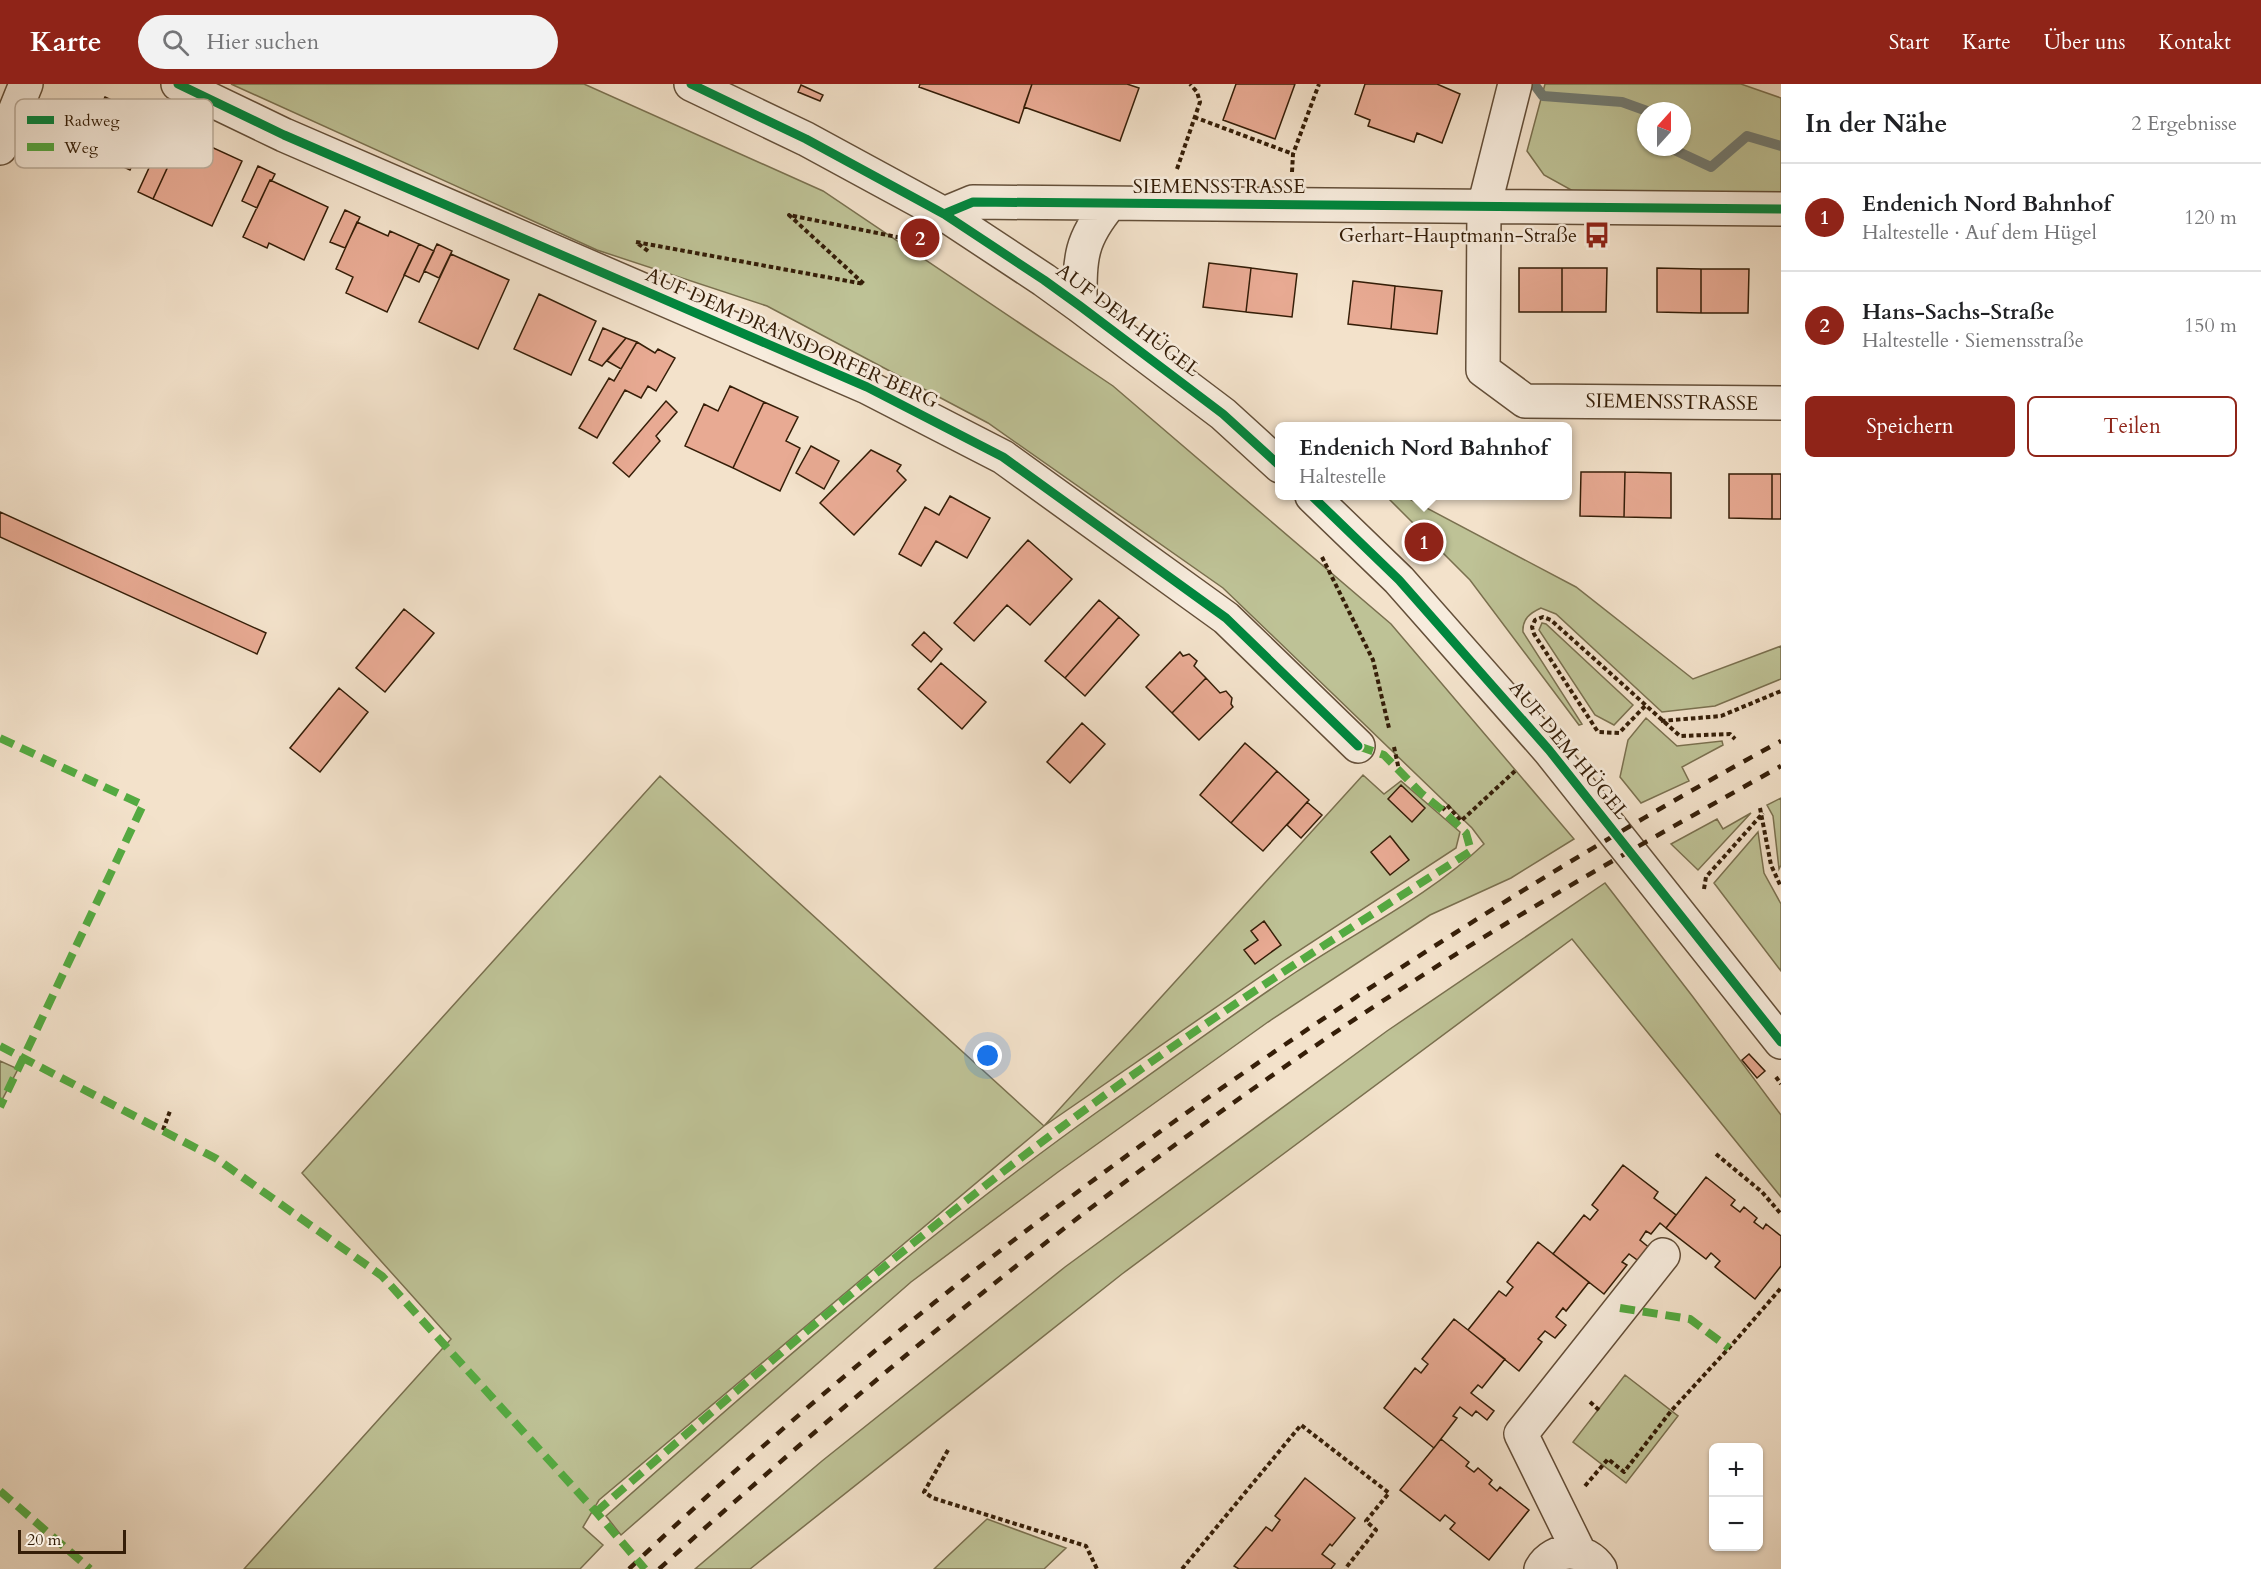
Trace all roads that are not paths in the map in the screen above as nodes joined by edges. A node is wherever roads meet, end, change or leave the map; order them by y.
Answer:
1 (26, 84) edge
2 (178, 84) edge
3 (691, 84) edge
4 (1514, 85) edge
5 (20, 99) edge
6 (210, 99) edge
7 (213, 100) edge
8 (15, 111) edge
9 (0, 148) edge
10 (1110, 204) junction
11 (1484, 207) junction
12 (1781, 209) edge
13 (945, 214) junction
14 (1080, 306) junction
15 (1781, 403) edge
16 (1275, 461) edge
17 (1317, 500) edge
18 (1358, 746) dead end
19 (1781, 1042) edge
20 (1663, 1255) dead end
21 (1589, 1561) edge
22 (1541, 1569) edge

1 - 5 street
2 - 6 street, AUF DEM DRANSDORFER BERG
3 - 13 street
4 - 11 street
7 - 18 street, AUF DEM DRANSDORFER BERG
8 - 9 street
10 - 11 street, SIEMENSSTRASSE
10 - 13 street, SIEMENSSTRASSE
10 - 14 street, SIEMENSSTRASSE
11 - 12 street, SIEMENSSTRASSE
11 - 15 street, SIEMENSSTRASSE
13 - 14 street, AUF DEM HÜGEL
14 - 16 street, AUF DEM HÜGEL
17 - 19 street, AUF DEM HÜGEL
20 - 21 street
21 - 22 street

